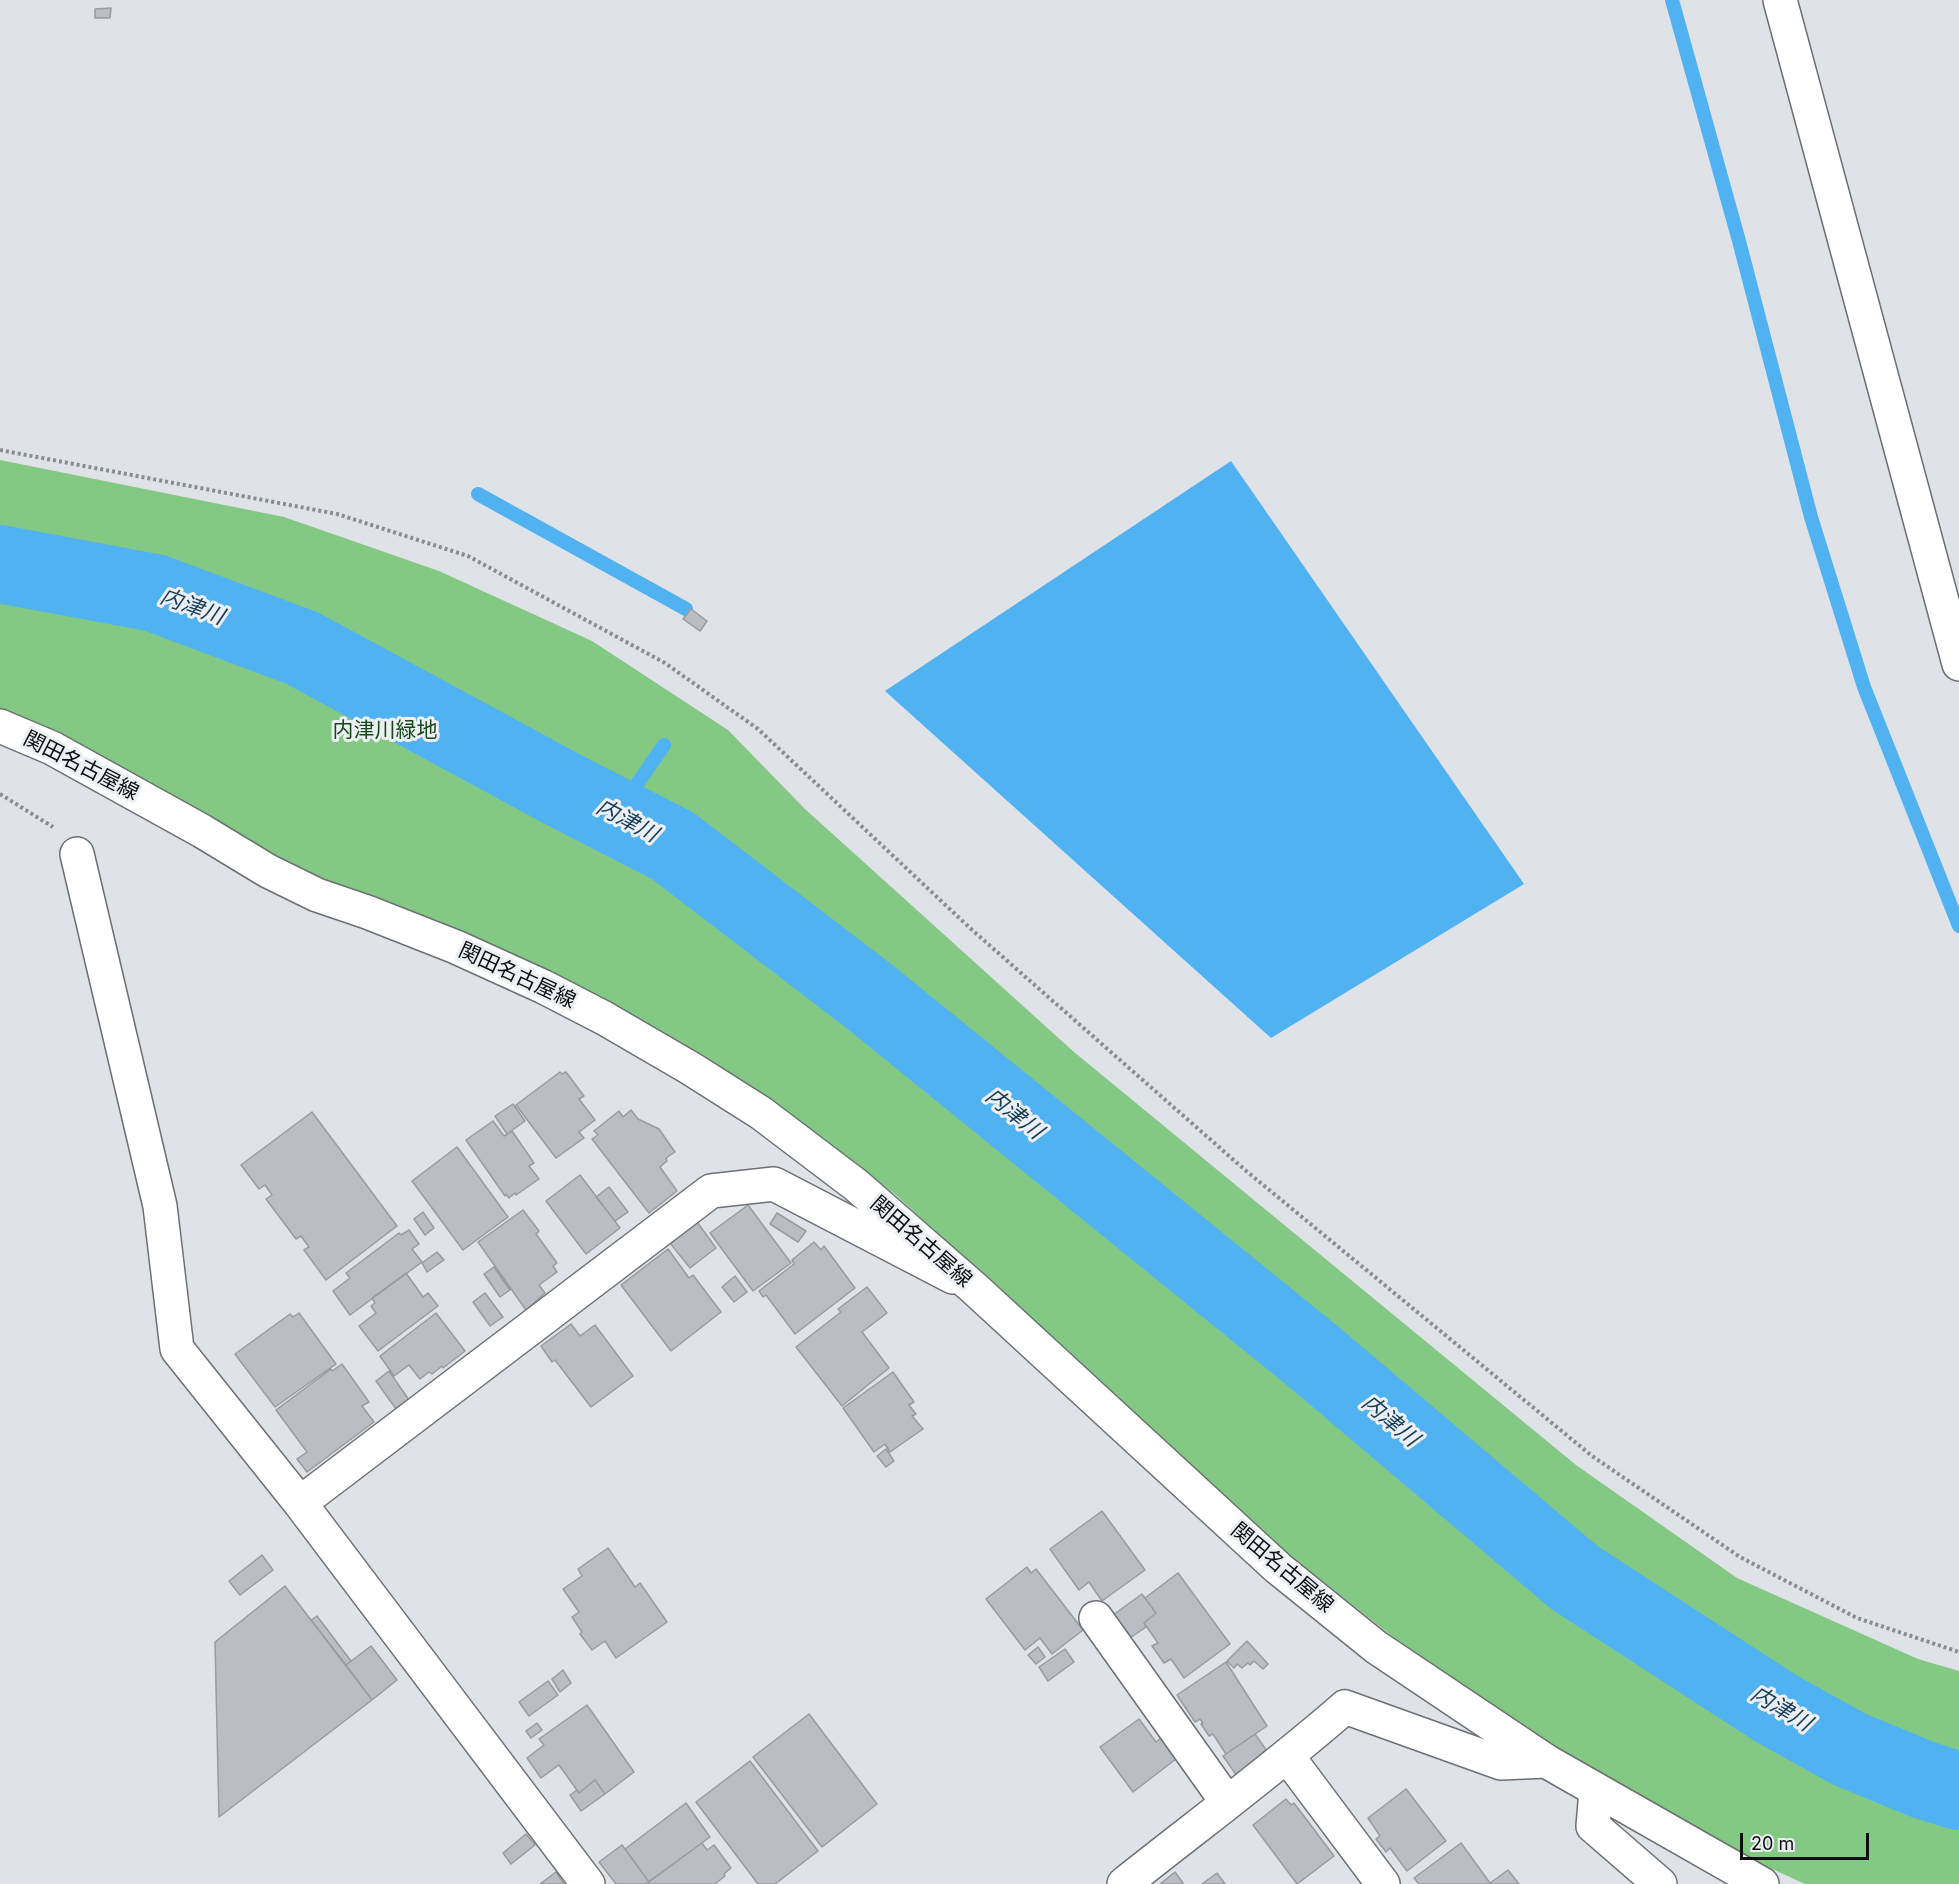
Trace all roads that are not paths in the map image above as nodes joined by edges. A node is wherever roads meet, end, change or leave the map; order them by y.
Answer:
1 (1780, 0) edge
2 (1959, 664) edge
3 (0, 726) edge
4 (77, 854) road end
5 (975, 1288) junction
6 (300, 1503) junction
7 (1096, 1618) dead end
8 (1288, 1757) junction
9 (1546, 1761) junction
10 (1596, 1791) junction
11 (1227, 1802) junction
12 (588, 1884) edge
13 (1124, 1884) edge
14 (1383, 1884) edge
15 (1660, 1884) edge
16 (1762, 1884) edge

1 - 2 street
3 - 5 street, 関田名古屋線
4 - 6 street
5 - 6 street
5 - 9 street, 関田名古屋線
6 - 12 street
7 - 11 street
8 - 9 street
8 - 11 street
8 - 14 street
9 - 10 street, 関田名古屋線
10 - 15 street
10 - 16 street, 関田名古屋線
11 - 13 street

